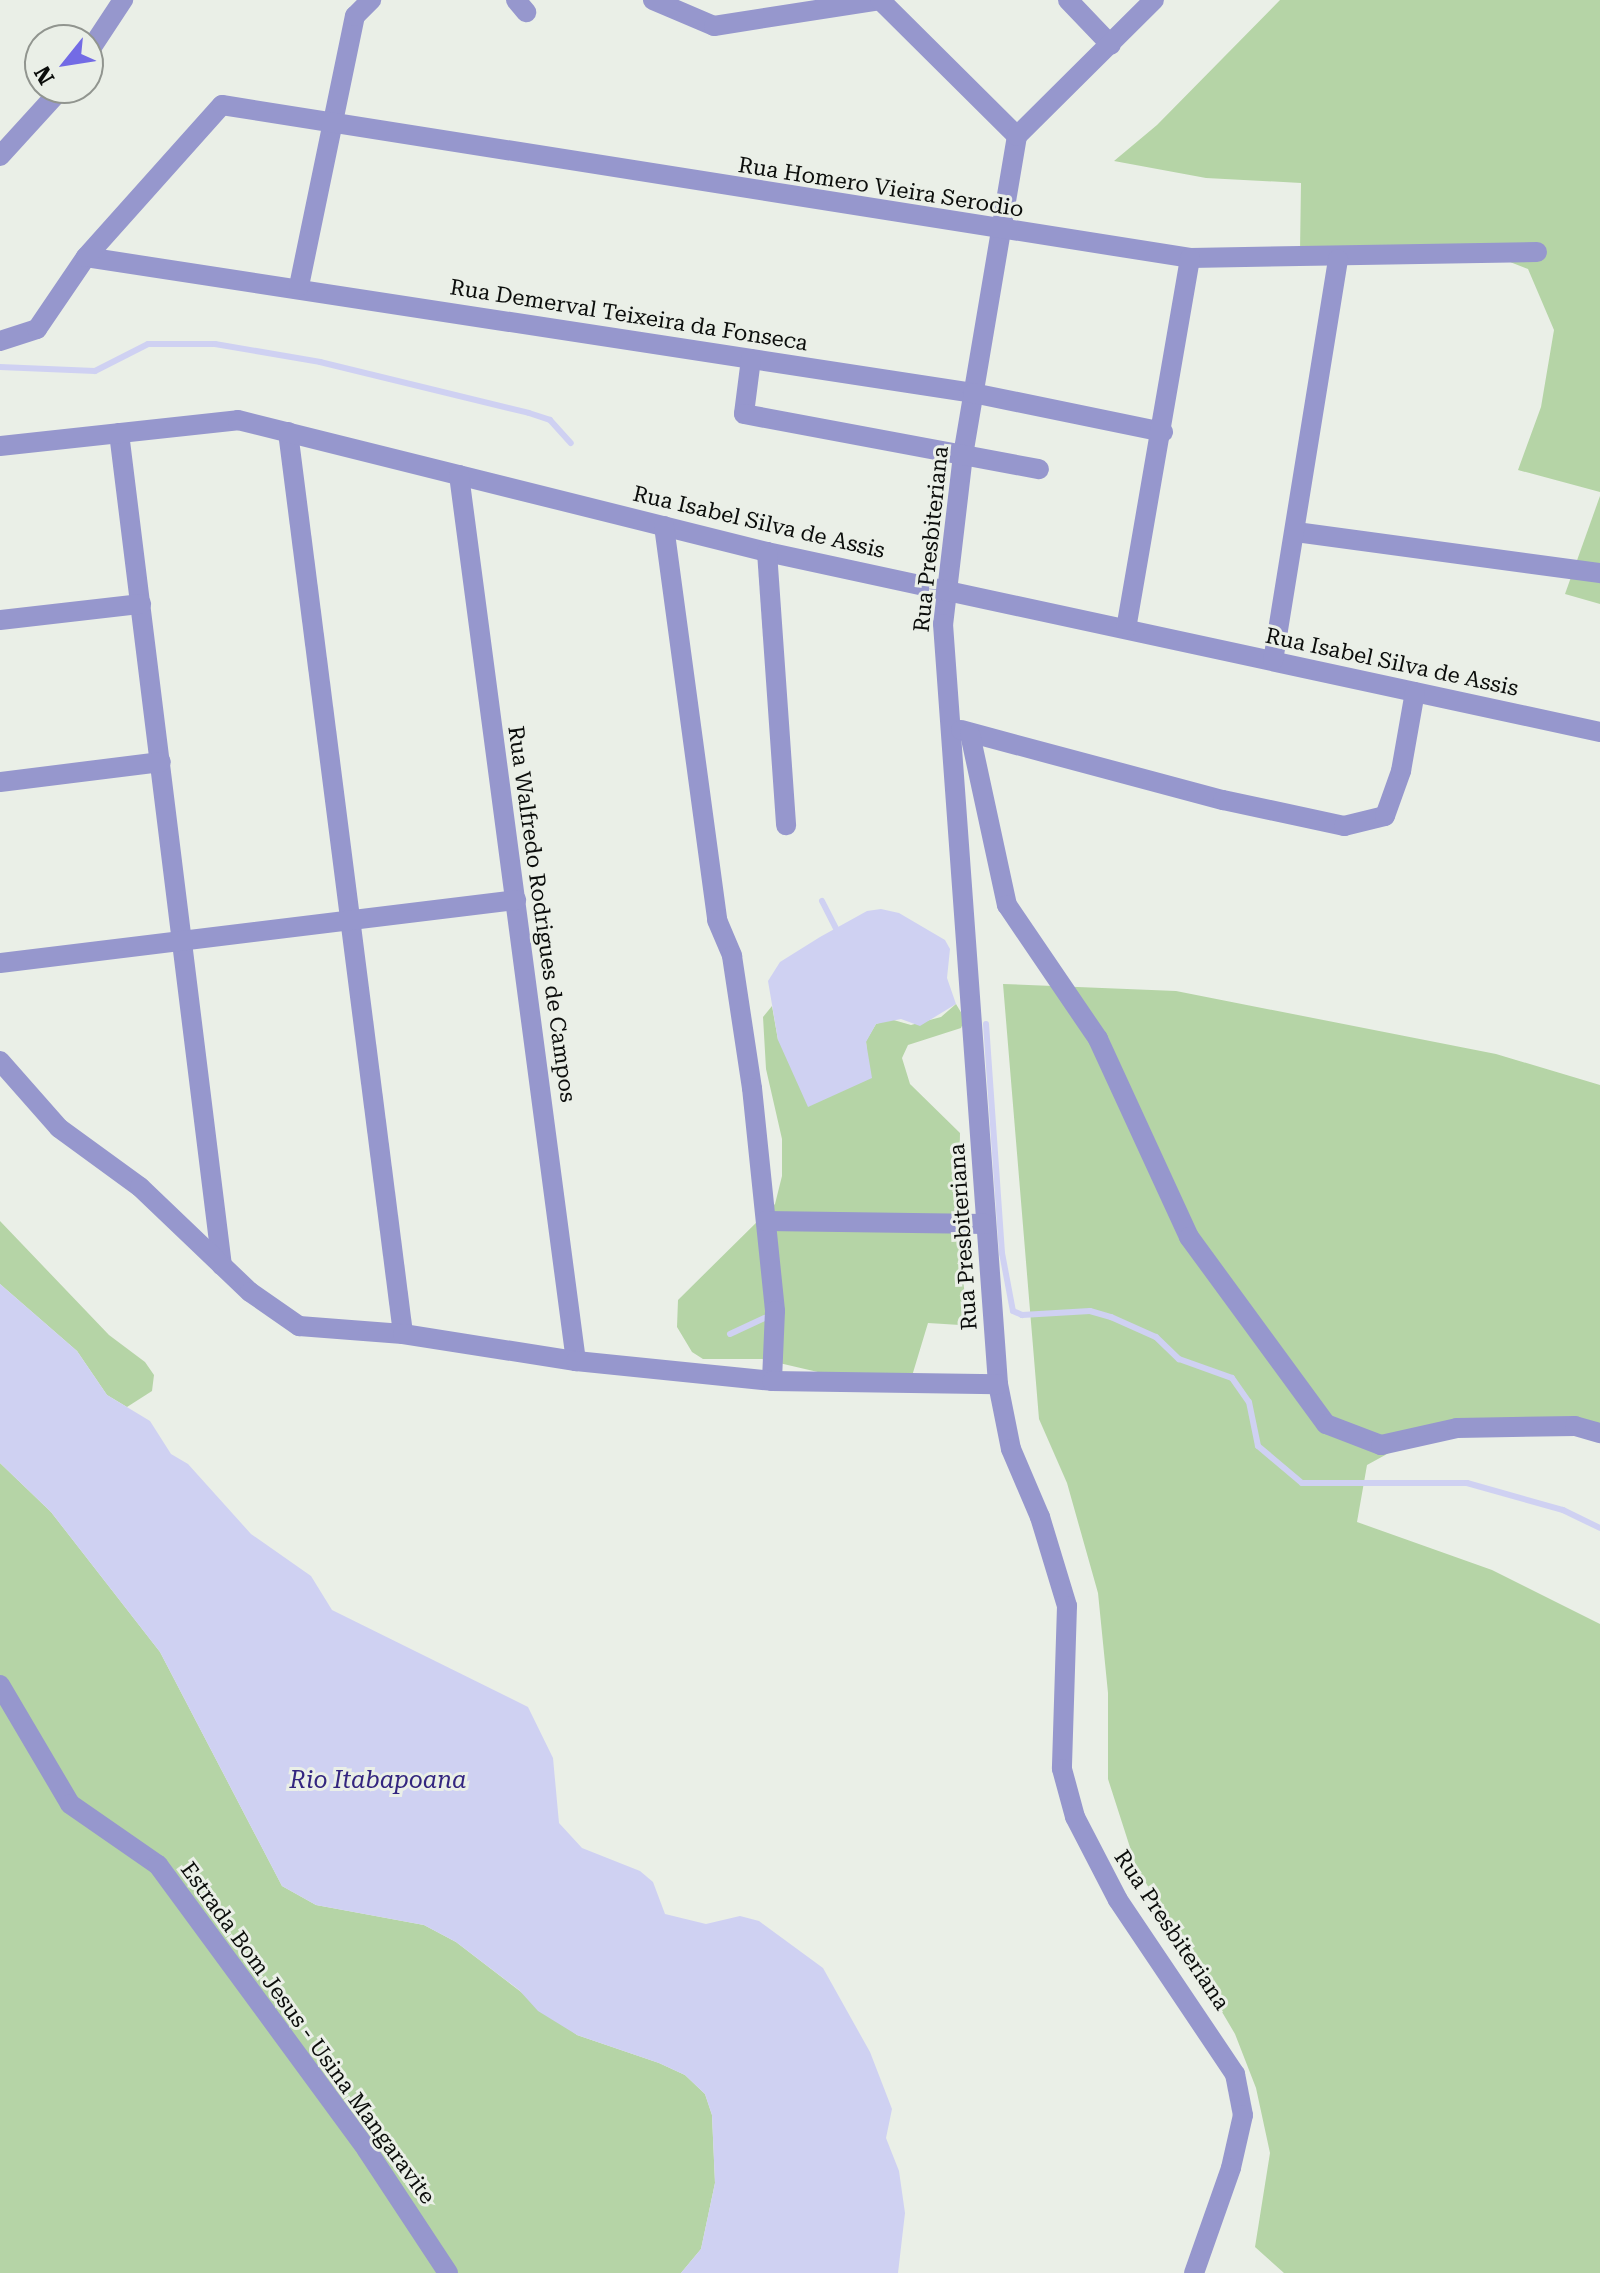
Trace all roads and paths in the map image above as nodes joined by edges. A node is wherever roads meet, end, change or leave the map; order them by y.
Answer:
1 (123, 0) edge
2 (371, 0) edge
3 (880, 0) edge
4 (1068, 0) edge
5 (1154, 0) edge
6 (657, 1) edge
7 (104, 29) edge
8 (1111, 45) junction
9 (47, 104) edge
10 (334, 120) junction
11 (1017, 136) junction
12 (0, 156) edge
13 (998, 231) junction
14 (1537, 252) dead end
15 (86, 257) junction
16 (1190, 258) junction
17 (1338, 259) junction
18 (299, 286) junction
19 (0, 341) edge
20 (751, 359) junction
21 (973, 393) junction
22 (288, 432) junction
23 (1163, 432) junction
24 (119, 433) junction
25 (0, 446) edge
26 (963, 455) junction
27 (1039, 469) dead end
28 (459, 475) junction
29 (664, 526) junction
30 (1296, 532) junction
31 (767, 552) junction
32 (1600, 573) edge
33 (947, 589) junction
34 (141, 604) junction
35 (0, 620) edge
36 (1126, 629) junction
37 (1273, 661) junction
38 (1415, 692) junction
39 (950, 725) junction
40 (1600, 732) edge
41 (970, 734) junction
42 (161, 762) junction
43 (0, 782) edge
44 (786, 825) dead end
45 (516, 900) junction
46 (355, 920) junction
47 (183, 941) junction
48 (0, 963) edge
49 (0, 1061) edge
50 (766, 1221) junction
51 (986, 1224) junction
52 (222, 1266) junction
53 (403, 1334) junction
54 (576, 1361) junction
55 (772, 1381) junction
56 (998, 1384) junction
57 (1600, 1433) edge
58 (0, 1685) edge
59 (448, 2273) edge
60 (1194, 2273) edge

1 - 7 street
2 - 10 street
3 - 6 street
3 - 11 street
4 - 8 street
5 - 8 street
8 - 11 street
9 - 12 street
10 - 13 street, Rua Homero Vieira Serodio
10 - 15 street, Rua Homero Vieira Serodio
10 - 18 street
11 - 13 street, Rua Presbiteriana
13 - 16 street, Rua Homero Vieira Serodio
13 - 21 street, Rua Presbiteriana
14 - 17 street, Rua Homero Vieira Serodio
15 - 18 street, Rua Demerval Teixeira da Fonseca
15 - 19 street
16 - 17 street, Rua Homero Vieira Serodio
16 - 23 street
17 - 30 street
18 - 20 street, Rua Demerval Teixeira da Fonseca
20 - 21 street, Rua Demerval Teixeira da Fonseca
20 - 26 street
21 - 23 street, Rua Demerval Teixeira da Fonseca
21 - 26 street, Rua Presbiteriana
22 - 24 street, Rua Isabel Silva de Assis
22 - 28 street, Rua Isabel Silva de Assis
22 - 46 street
23 - 36 street
24 - 25 street, Rua Isabel Silva de Assis
24 - 34 street
26 - 27 street
26 - 33 street, Rua Presbiteriana
28 - 29 street, Rua Isabel Silva de Assis
28 - 45 street, Rua Walfredo Rodrigues de Campos
29 - 31 street, Rua Isabel Silva de Assis
29 - 50 street
30 - 32 street
30 - 37 street
31 - 33 street, Rua Isabel Silva de Assis
31 - 44 street
33 - 36 street, Rua Isabel Silva de Assis
33 - 39 street, Rua Presbiteriana
34 - 35 street
34 - 42 street
36 - 37 street, Rua Isabel Silva de Assis
37 - 38 street, Rua Isabel Silva de Assis
38 - 40 street, Rua Isabel Silva de Assis
38 - 41 street
39 - 41 street
39 - 51 street, Rua Presbiteriana
41 - 57 street
42 - 43 street
42 - 47 street
45 - 46 street
45 - 54 street, Rua Walfredo Rodrigues de Campos
46 - 47 street
46 - 53 street
47 - 48 street
47 - 52 street
49 - 52 street
50 - 51 street
50 - 55 street
51 - 56 street, Rua Presbiteriana
52 - 53 street
53 - 54 street
54 - 55 street
55 - 56 street
56 - 60 street, Rua Presbiteriana
58 - 59 street, Estrada Bom Jesus - Usina Mangaravite

